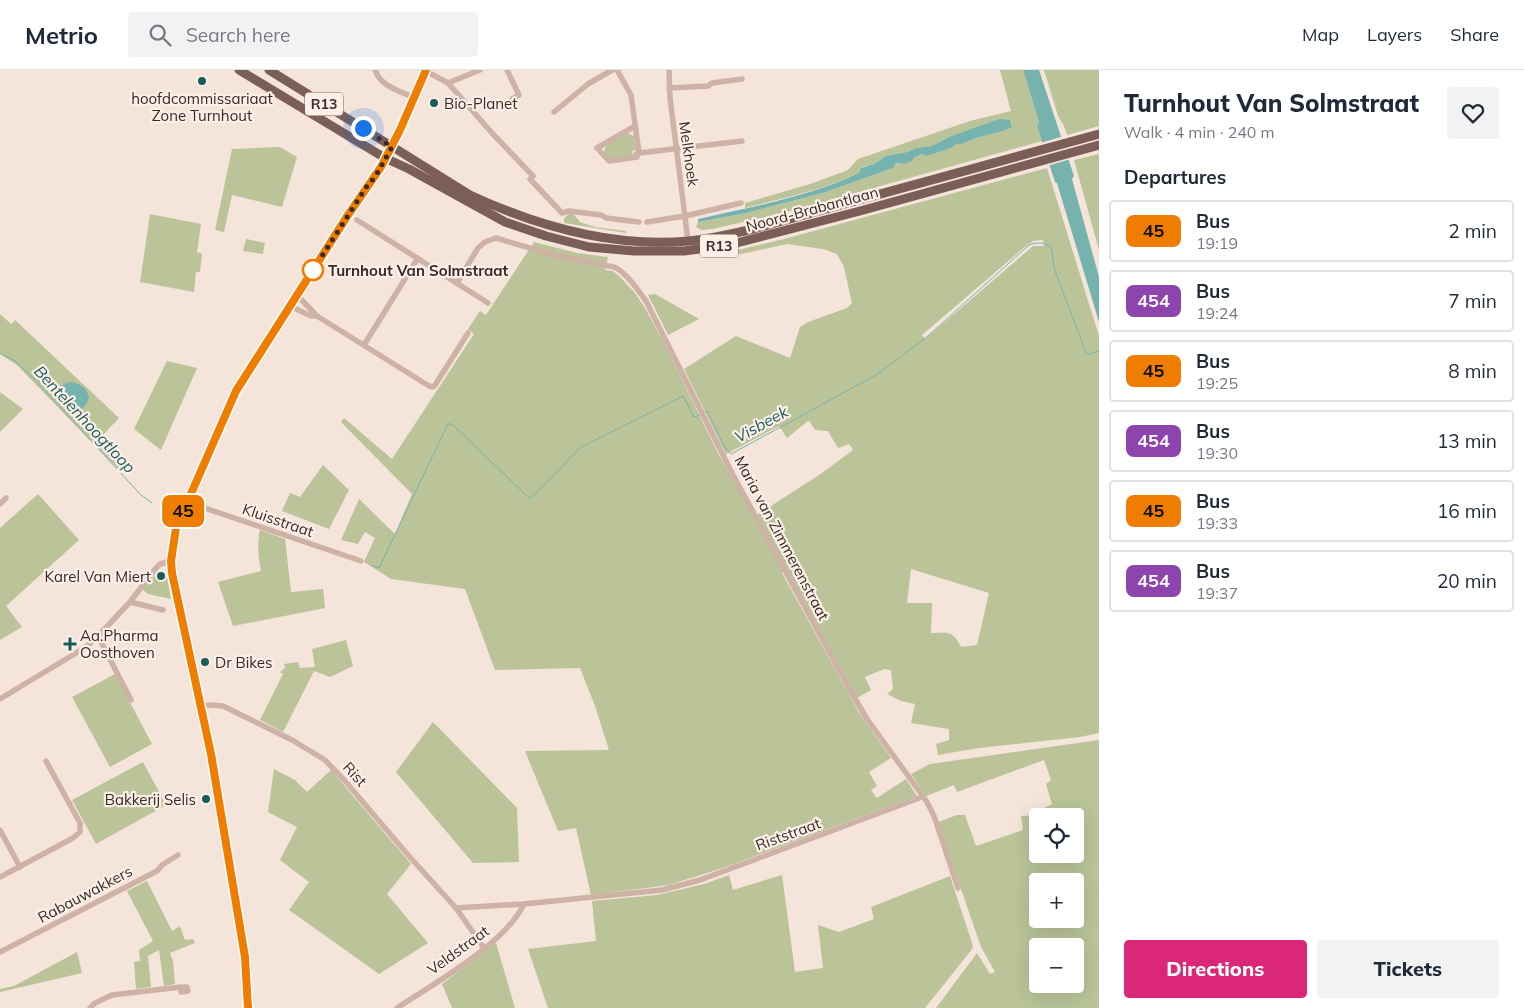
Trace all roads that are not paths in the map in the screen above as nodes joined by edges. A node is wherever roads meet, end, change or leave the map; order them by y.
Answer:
1 (239, 70) edge
2 (268, 70) edge
3 (375, 70) edge
4 (480, 70) edge
5 (507, 70) edge
6 (612, 70) edge
7 (617, 70) edge
8 (669, 70) edge
9 (426, 71) edge
10 (742, 79) dead end
11 (448, 83) junction
12 (669, 88) junction
13 (415, 98) junction
14 (512, 99) dead end
15 (554, 112) dead end
16 (635, 126) junction
17 (1099, 134) edge
18 (742, 141) dead end
19 (1099, 145) edge
20 (392, 147) junction
21 (676, 148) junction
22 (639, 153) junction
23 (385, 158) junction
24 (741, 203) dead end
25 (685, 216) junction
26 (357, 220) dead end
27 (639, 222) dead end
28 (647, 222) dead end
29 (688, 241) junction
30 (418, 258) junction
31 (456, 283) junction
32 (297, 295) junction
33 (488, 303) dead end
34 (290, 306) junction
35 (317, 316) junction
36 (468, 333) dead end
37 (364, 345) junction
38 (6, 498) dead end
39 (187, 502) junction
40 (0, 504) edge
41 (171, 561) junction
42 (361, 562) dead end
43 (130, 602) junction
44 (163, 610) dead end
45 (98, 636) junction
46 (0, 699) edge
47 (131, 700) dead end
48 (202, 706) junction
49 (46, 761) dead end
50 (922, 797) junction
51 (0, 830) edge
52 (178, 855) dead end
53 (20, 867) junction
54 (0, 876) edge
55 (958, 888) dead end
56 (524, 904) junction
57 (456, 908) junction
58 (484, 948) junction
59 (0, 952) edge
60 (181, 988) dead end
61 (90, 1008) edge
62 (248, 1008) edge
63 (398, 1008) edge

1 - 23 main road, Noord-Brabantlaan / R13
2 - 20 main road, Noord-Brabantlaan / R13
3 - 13 street
4 - 11 street
5 - 14 street
6 - 15 street
7 - 16 street
8 - 12 street, Melkhoek
9 - 11 street
9 - 13 street
10 - 12 street
11 - 27 street
12 - 21 street, Melkhoek
13 - 20 street
16 - 22 street
16 - 22 street
17 - 29 main road, Noord-Brabantlaan / R13
18 - 21 street
19 - 23 main road, Noord-Brabantlaan / R13
20 - 23 main road
20 - 29 main road, Noord-Brabantlaan / R13
21 - 22 street
21 - 25 street, Melkhoek
23 - 32 main road
24 - 25 street
25 - 28 street
25 - 29 street, Melkhoek
26 - 30 street
30 - 31 street
30 - 37 street
31 - 33 street
31 - 50 street, Maria van Zimmerenstraat
32 - 34 main road
32 - 35 street
34 - 35 street
34 - 39 main road
35 - 37 street
36 - 37 street
38 - 40 street
39 - 41 main road
39 - 42 street, Kluisstraat
41 - 43 street
41 - 48 main road
43 - 44 street
43 - 45 street
45 - 46 street
45 - 47 street
48 - 57 street, Rist
48 - 62 main road
49 - 53 street
50 - 55 street
50 - 56 street, Riststraat
51 - 53 street
52 - 59 street, Rabauwakkers
53 - 54 street
56 - 57 street
56 - 58 street, Veldstraat
57 - 58 street, Rist
58 - 63 street, Veldstraat
60 - 61 street

